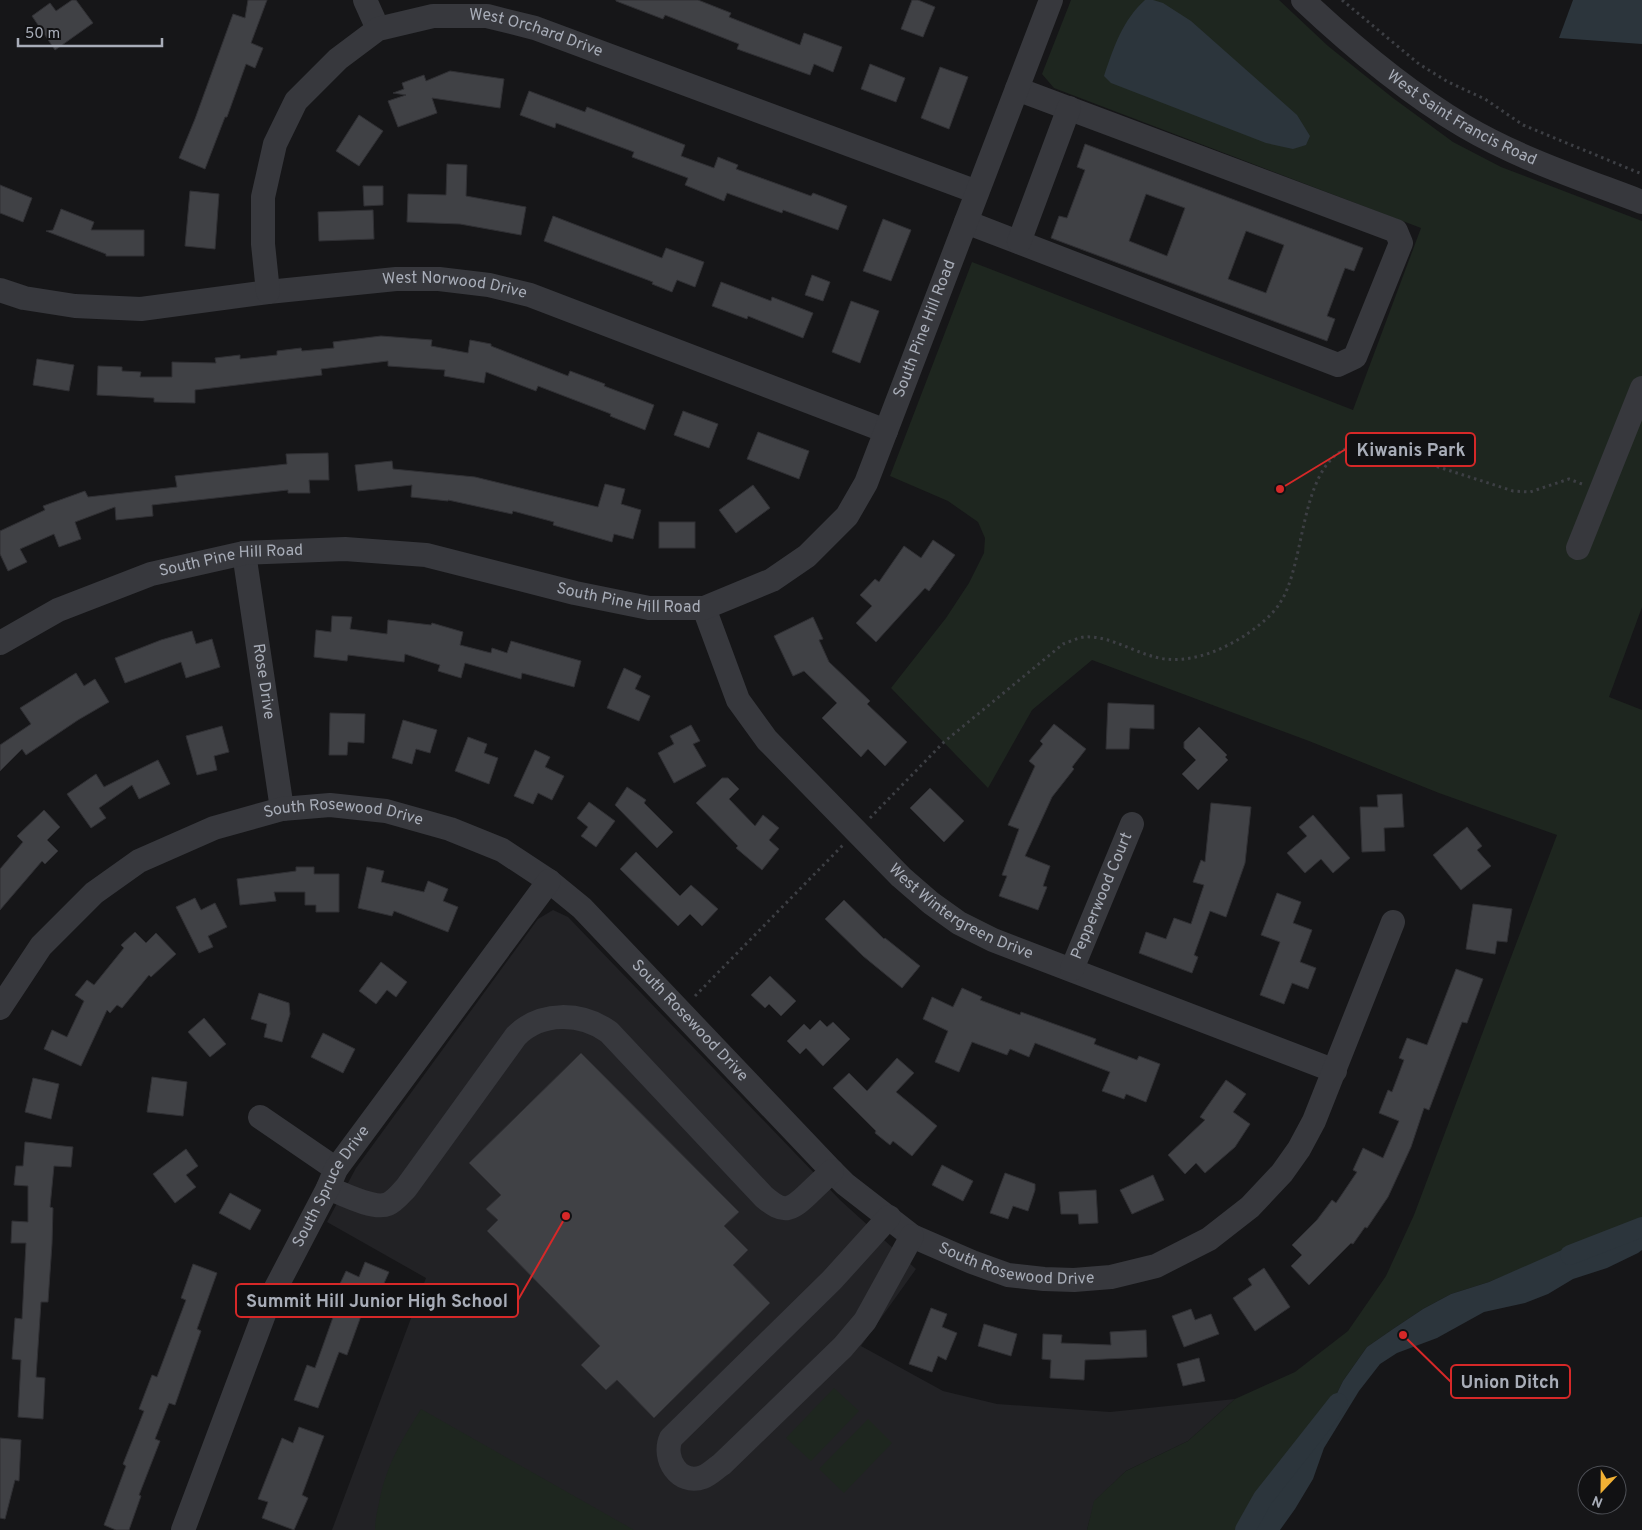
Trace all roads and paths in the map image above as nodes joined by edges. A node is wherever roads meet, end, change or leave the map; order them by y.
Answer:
1 (365, 0) edge
2 (1051, 0) edge
3 (1303, 0) edge
4 (1342, 0) edge
5 (378, 30) junction
6 (1017, 89) junction
7 (1069, 108) junction
8 (1642, 174) edge
9 (977, 192) junction
10 (1642, 202) edge
11 (966, 222) junction
12 (1019, 242) junction
13 (0, 290) edge
14 (268, 292) junction
15 (1642, 388) edge
16 (886, 431) junction
17 (1601, 492) junction
18 (1578, 548) dead end
19 (244, 553) junction
20 (704, 608) junction
21 (0, 643) edge
22 (282, 809) junction
23 (1132, 824) dead end
24 (857, 831) junction
25 (549, 881) junction
26 (1393, 922) dead end
27 (1072, 969) junction
28 (689, 1002) dead end
29 (0, 1008) edge
30 (1335, 1071) junction
31 (260, 1117) dead end
32 (832, 1171) junction
33 (332, 1179) junction
34 (889, 1217) junction
35 (912, 1236) junction
36 (183, 1530) edge

1 - 5 street
2 - 6 street, South Pine Hill Road
3 - 10 street, West Saint Francis Road
4 - 8 path
5 - 9 street, West Orchard Drive
5 - 14 street, West Orchard Drive
6 - 7 street
6 - 9 street, South Pine Hill Road
7 - 12 street
7 - 12 street
9 - 11 street, South Pine Hill Road
11 - 12 street
11 - 16 street, South Pine Hill Road
13 - 14 street, West Norwood Drive
14 - 16 street, West Norwood Drive
15 - 17 street
16 - 20 street, South Pine Hill Road
17 - 18 street
17 - 24 path
19 - 20 street, South Pine Hill Road
19 - 21 street, South Pine Hill Road
19 - 22 street, Rose Drive
20 - 24 street, West Wintergreen Drive
22 - 25 street, South Rosewood Drive
22 - 29 street, South Rosewood Drive
23 - 27 street, Pepperwood Court
24 - 27 street, West Wintergreen Drive
24 - 28 path
25 - 32 street, South Rosewood Drive
25 - 33 street, South Spruce Drive
26 - 30 street, South Rosewood Drive
27 - 30 street, West Wintergreen Drive
30 - 35 street, South Rosewood Drive
31 - 33 street
32 - 33 street
32 - 34 street, South Rosewood Drive
33 - 36 street, South Spruce Drive
34 - 35 street, South Rosewood Drive
34 - 35 street

